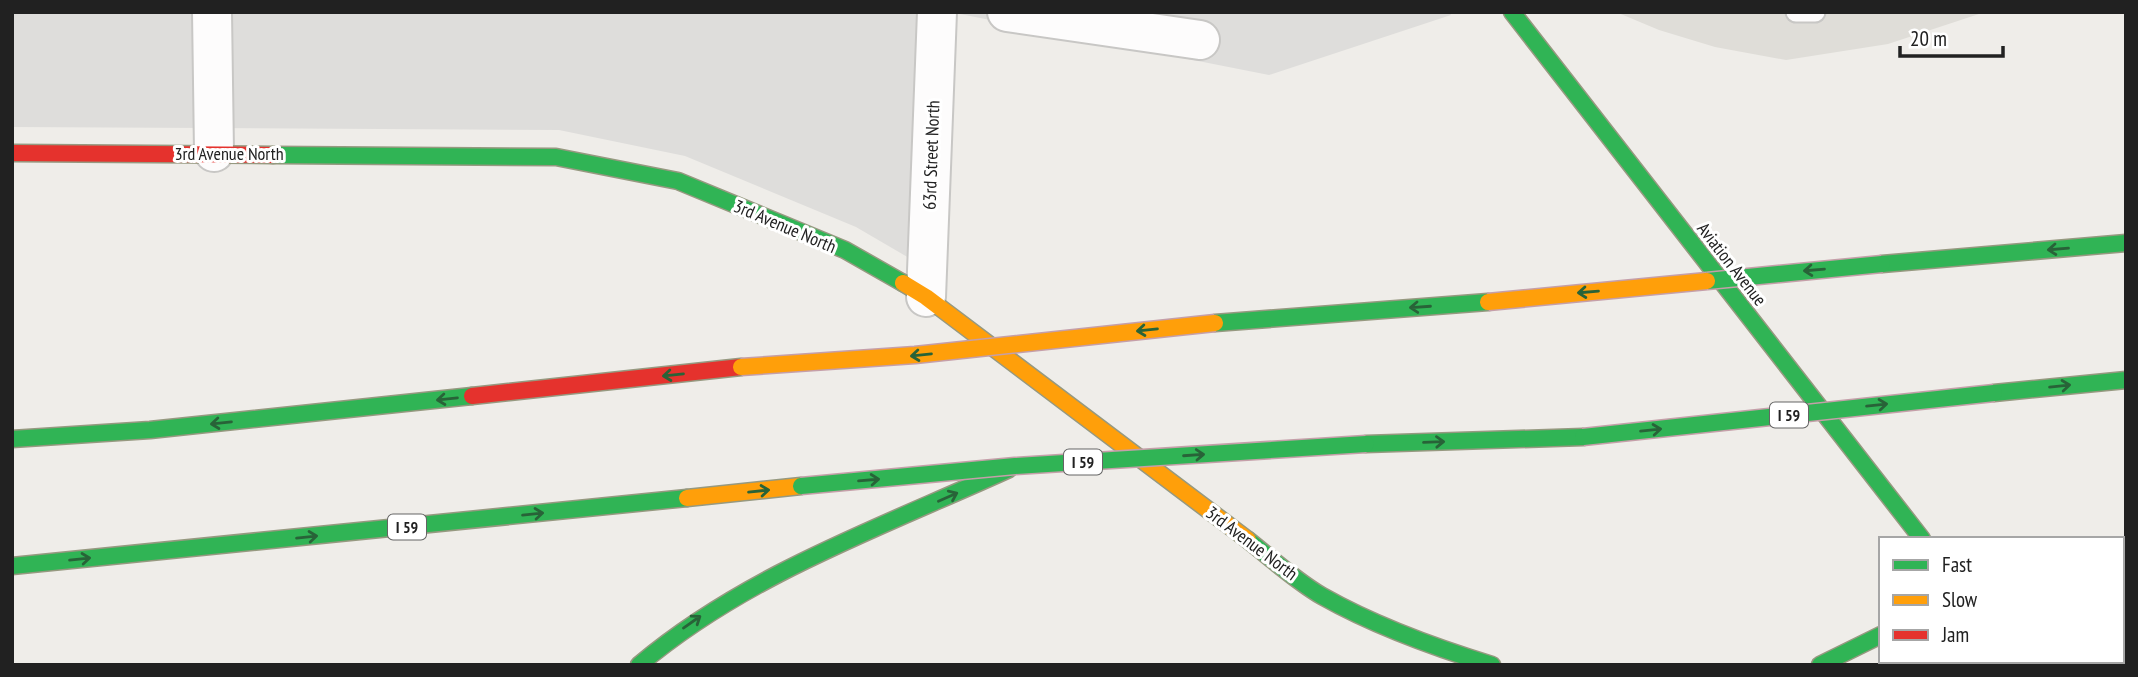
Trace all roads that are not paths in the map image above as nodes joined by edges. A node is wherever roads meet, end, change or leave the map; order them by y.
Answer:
1 (212, 12) edge
2 (937, 12) edge
3 (1007, 12) edge
4 (1512, 12) edge
5 (1796, 12) edge
6 (1815, 12) edge
7 (1200, 40) dead end
8 (214, 152) junction
9 (12, 153) edge
10 (2126, 243) edge
11 (926, 298) junction
12 (2126, 380) edge
13 (12, 439) edge
14 (1015, 466) junction
15 (1920, 537) edge
16 (12, 566) edge
17 (1879, 636) edge
18 (1436, 657) edge
19 (639, 665) edge
20 (1492, 665) edge
21 (1820, 665) edge

1 - 8 street
2 - 11 street, 63rd Street North
3 - 7 street
4 - 15 main road, Aviation Avenue
5 - 6 lane
8 - 9 main road, 3rd Avenue North
8 - 11 main road, 3rd Avenue North
10 -> 13 main road, bridge
11 - 18 main road, 3rd Avenue North
14 -> 12 main road, I 59, bridge
16 -> 14 main road, I 59, bridge
19 -> 14 main road
17 - 21 main road
18 - 20 main road, 3rd Avenue North

